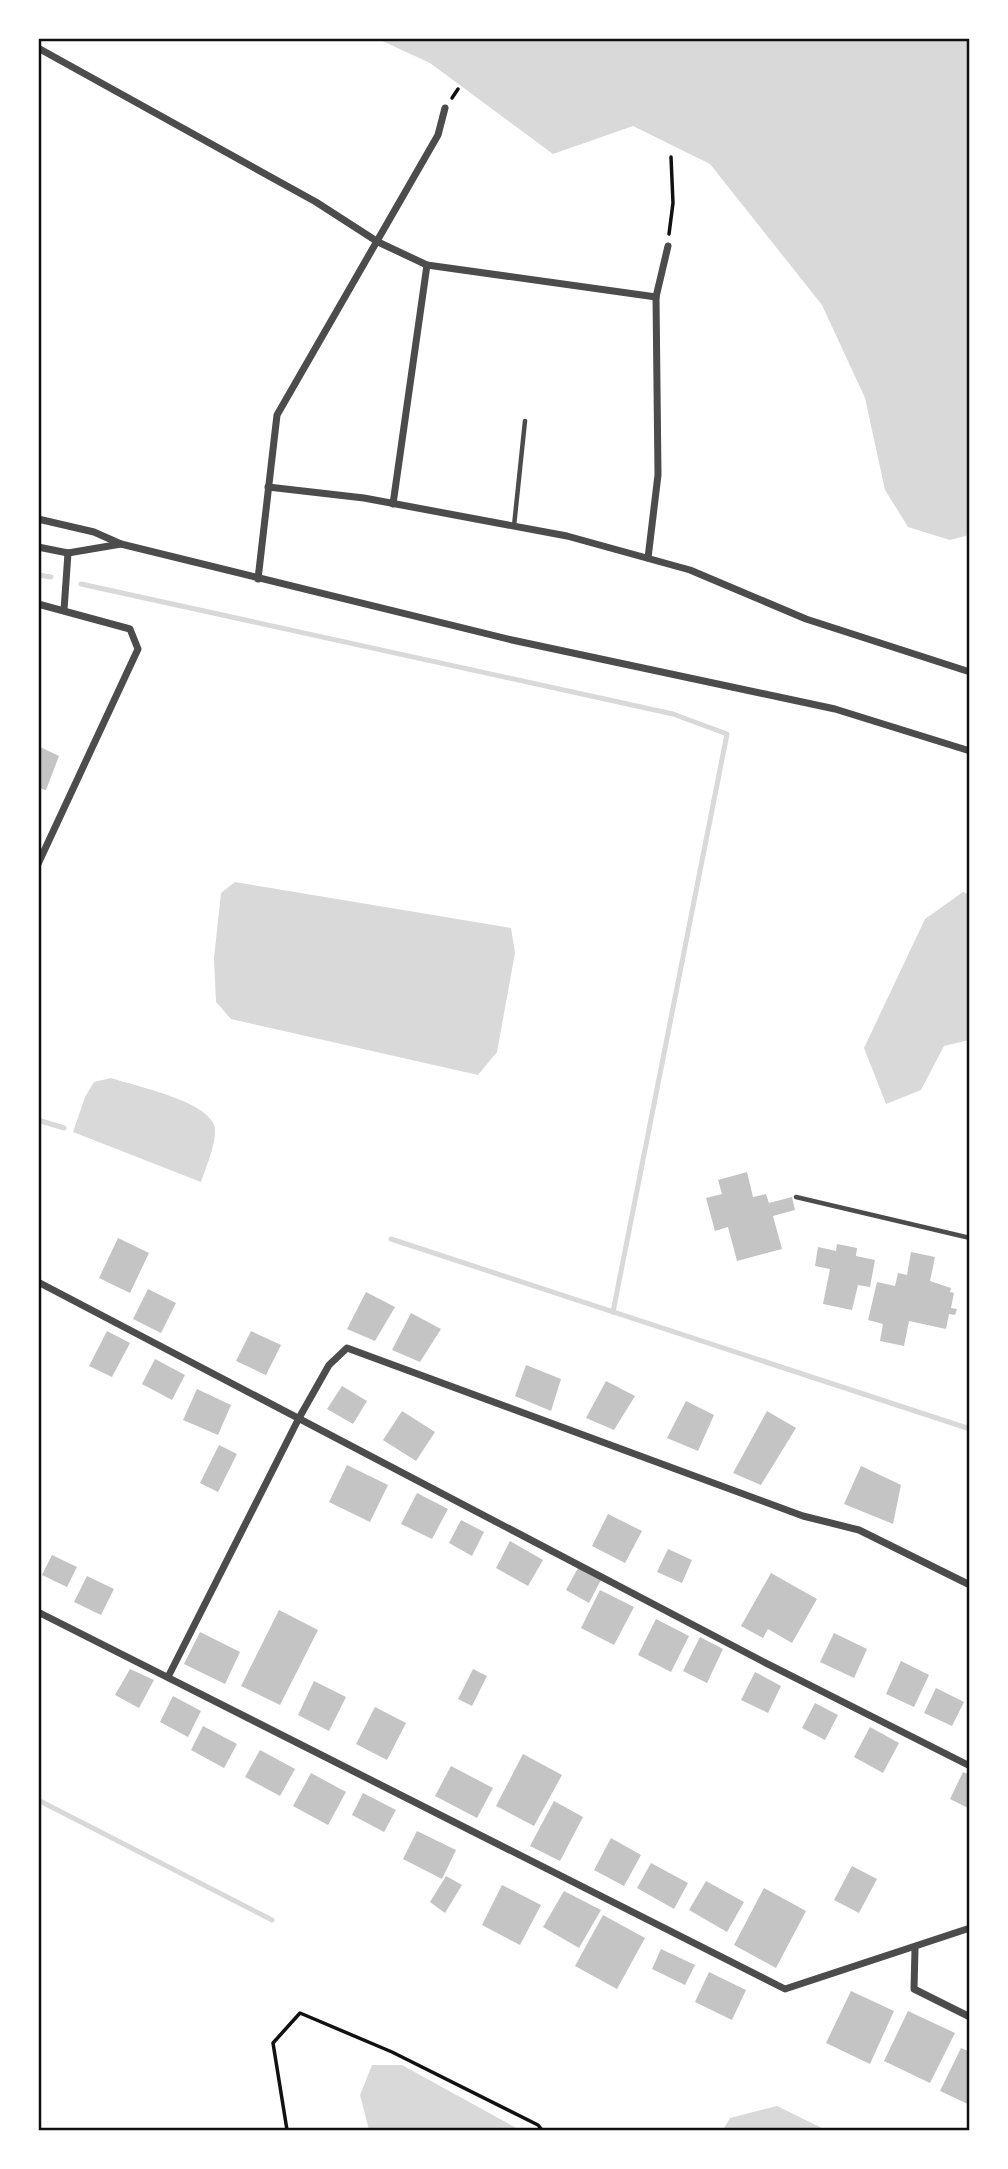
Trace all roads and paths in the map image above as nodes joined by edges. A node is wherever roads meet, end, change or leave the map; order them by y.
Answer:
1 (38, 48) edge
2 (445, 108) dead end
3 (671, 157) dead end
4 (378, 242) junction
5 (667, 246) joint
6 (428, 265) junction
7 (656, 297) junction
8 (525, 421) dead end
9 (268, 487) junction
10 (393, 503) junction
11 (38, 519) edge
12 (514, 526) junction
13 (121, 544) junction
14 (38, 547) edge
15 (68, 553) junction
16 (648, 558) junction
17 (258, 579) junction
18 (38, 604) edge
19 (64, 610) junction
20 (970, 672) edge
21 (970, 751) edge
22 (38, 864) edge
23 (796, 1197) dead end
24 (970, 1238) edge
25 (38, 1282) edge
26 (299, 1418) junction
27 (970, 1585) edge
28 (38, 1612) edge
29 (167, 1677) junction
30 (970, 1766) edge
31 (970, 1928) edge
32 (915, 1949) junction
33 (970, 2017) edge
34 (288, 2130) edge
35 (542, 2130) edge

1 - 4 street
2 - 4 street
3 - 5 path
4 - 6 street
4 - 9 street
5 - 7 street
6 - 7 street
6 - 10 street
7 - 16 street
8 - 12 lane
9 - 10 street
9 - 17 street
10 - 12 street
11 - 13 street
12 - 16 street
13 - 15 street
13 - 17 street
14 - 15 street
15 - 19 street
16 - 20 street
17 - 21 street
18 - 19 street
19 - 22 street
23 - 24 lane
25 - 26 street
26 - 27 street
26 - 29 street
26 - 30 street
28 - 29 street
29 - 32 street
31 - 32 street
32 - 33 street
34 - 35 path

